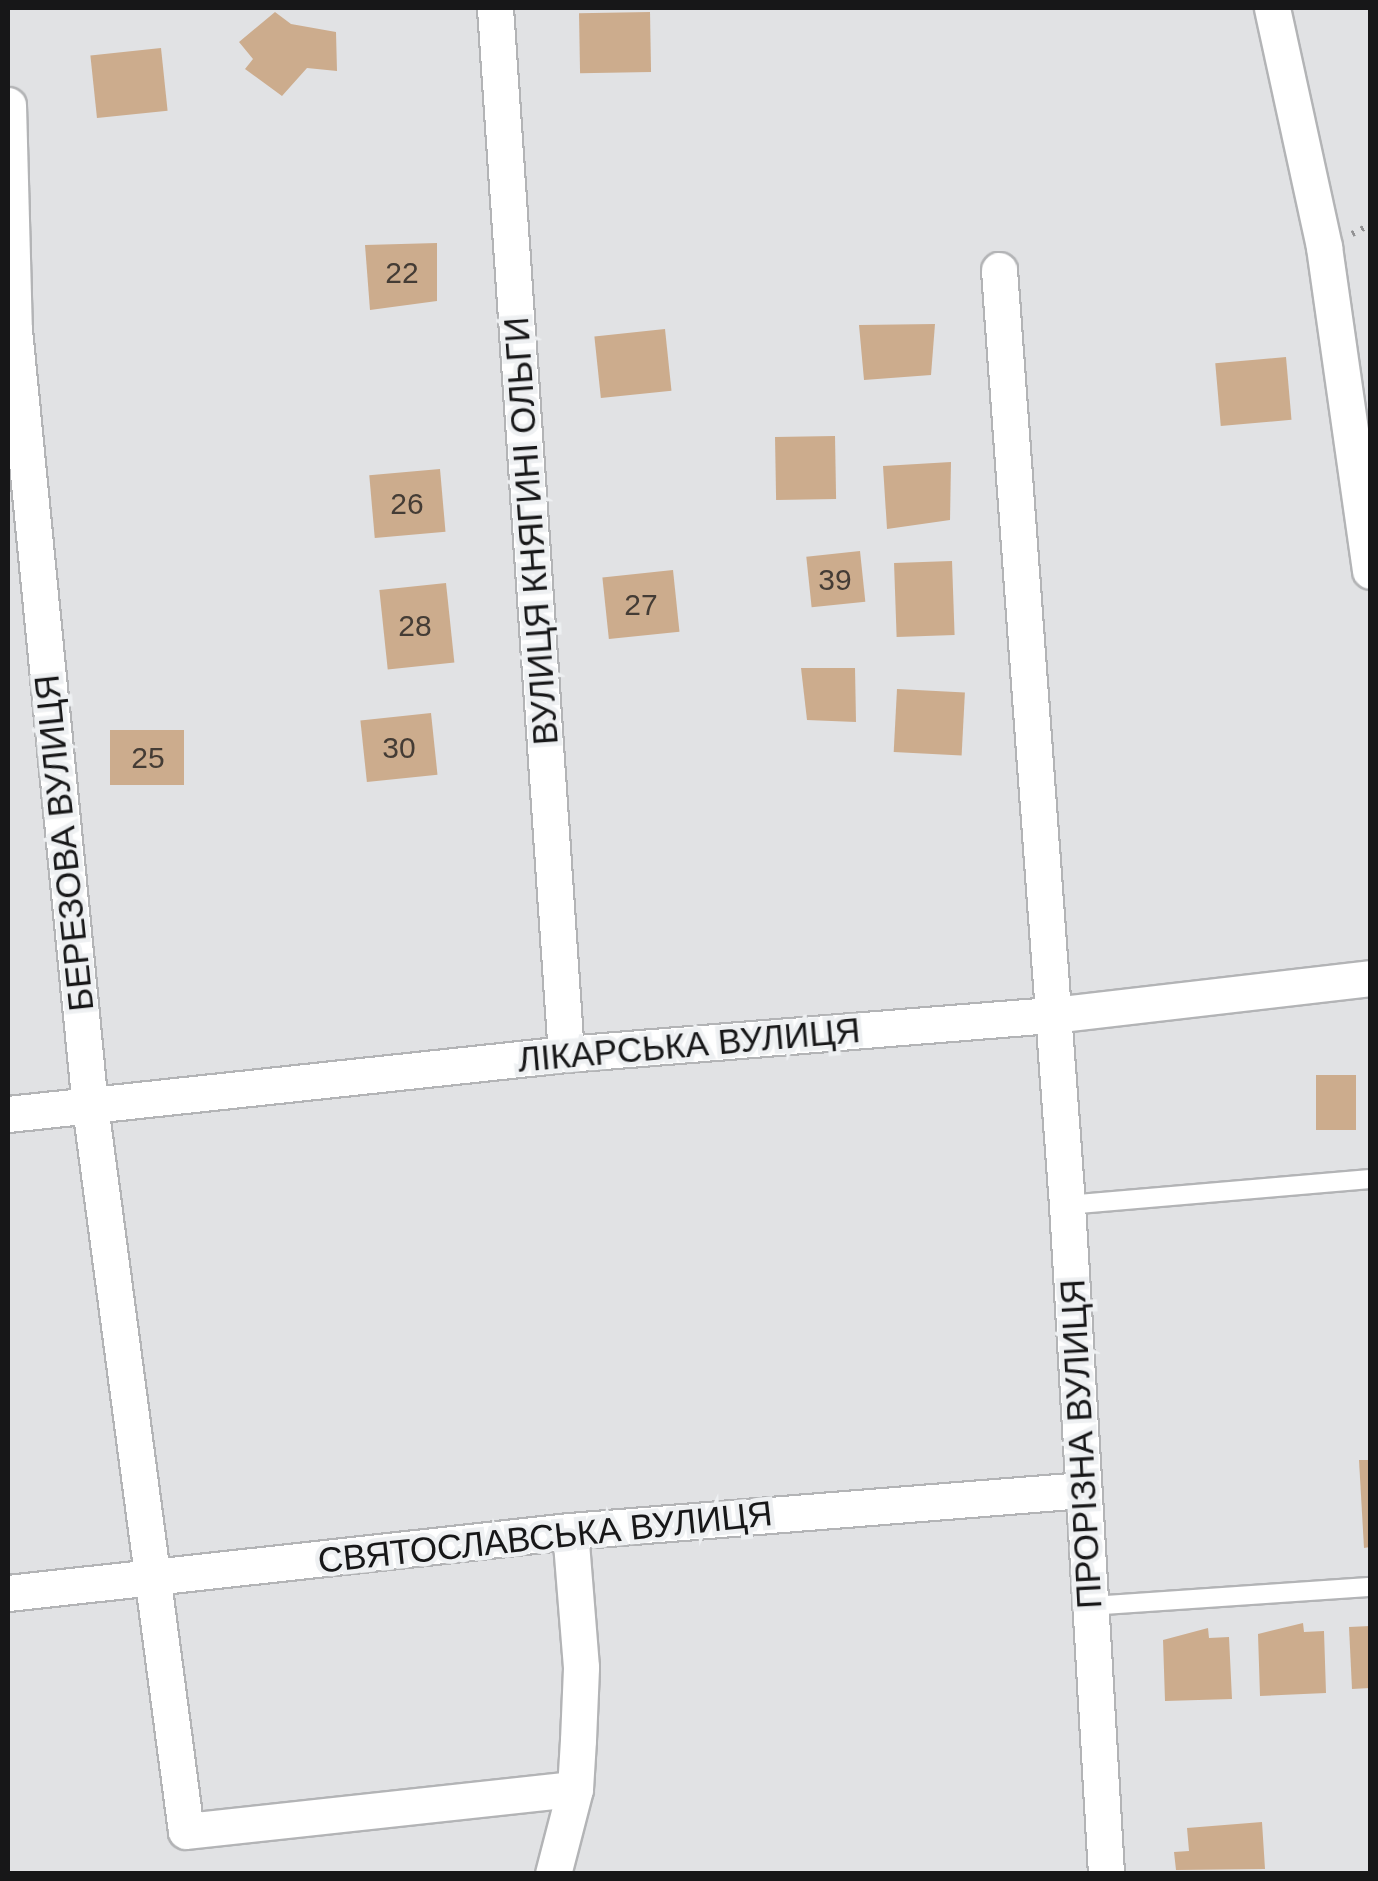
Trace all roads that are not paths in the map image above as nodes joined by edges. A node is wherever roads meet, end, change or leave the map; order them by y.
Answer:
1 (495, 8) edge
2 (1272, 8) edge
3 (8, 106) edge
4 (999, 270) dead end
5 (1370, 571) edge
6 (1370, 978) edge
7 (1052, 1015) junction
8 (566, 1054) junction
9 (90, 1106) junction
10 (8, 1114) edge
11 (1370, 1179) edge
12 (1067, 1205) junction
13 (1083, 1490) junction
14 (570, 1530) junction
15 (156, 1577) junction
16 (1370, 1587) edge
17 (8, 1593) edge
18 (1090, 1606) junction
19 (575, 1789) junction
20 (553, 1874) edge
21 (1106, 1874) edge

1 - 8 street, ВУЛИЦЯ КНЯГИНІ ОЛЬГИ
2 - 5 street
3 - 9 street, БЕРЕЗОВА ВУЛИЦЯ
4 - 7 street
6 - 7 street, ЛІКАРСЬКА ВУЛИЦЯ
7 - 8 street, ЛІКАРСЬКА ВУЛИЦЯ
7 - 12 street, ПРОРІЗНА ВУЛИЦЯ
8 - 9 street, ЛІКАРСЬКА ВУЛИЦЯ
9 - 10 street, ЛІКАРСЬКА ВУЛИЦЯ
9 - 15 street, БЕРЕЗОВА ВУЛИЦЯ
11 - 12 lane
12 - 13 street, ПРОРІЗНА ВУЛИЦЯ
13 - 14 street, СВЯТОСЛАВСЬКА ВУЛИЦЯ
13 - 18 street, ПРОРІЗНА ВУЛИЦЯ
14 - 15 street, СВЯТОСЛАВСЬКА ВУЛИЦЯ
14 - 19 street
15 - 17 street, СВЯТОСЛАВСЬКА ВУЛИЦЯ
15 - 19 street, БЕРЕЗОВА ВУЛИЦЯ
16 - 18 lane
18 - 21 street, ПРОРІЗНА ВУЛИЦЯ
19 - 20 street

